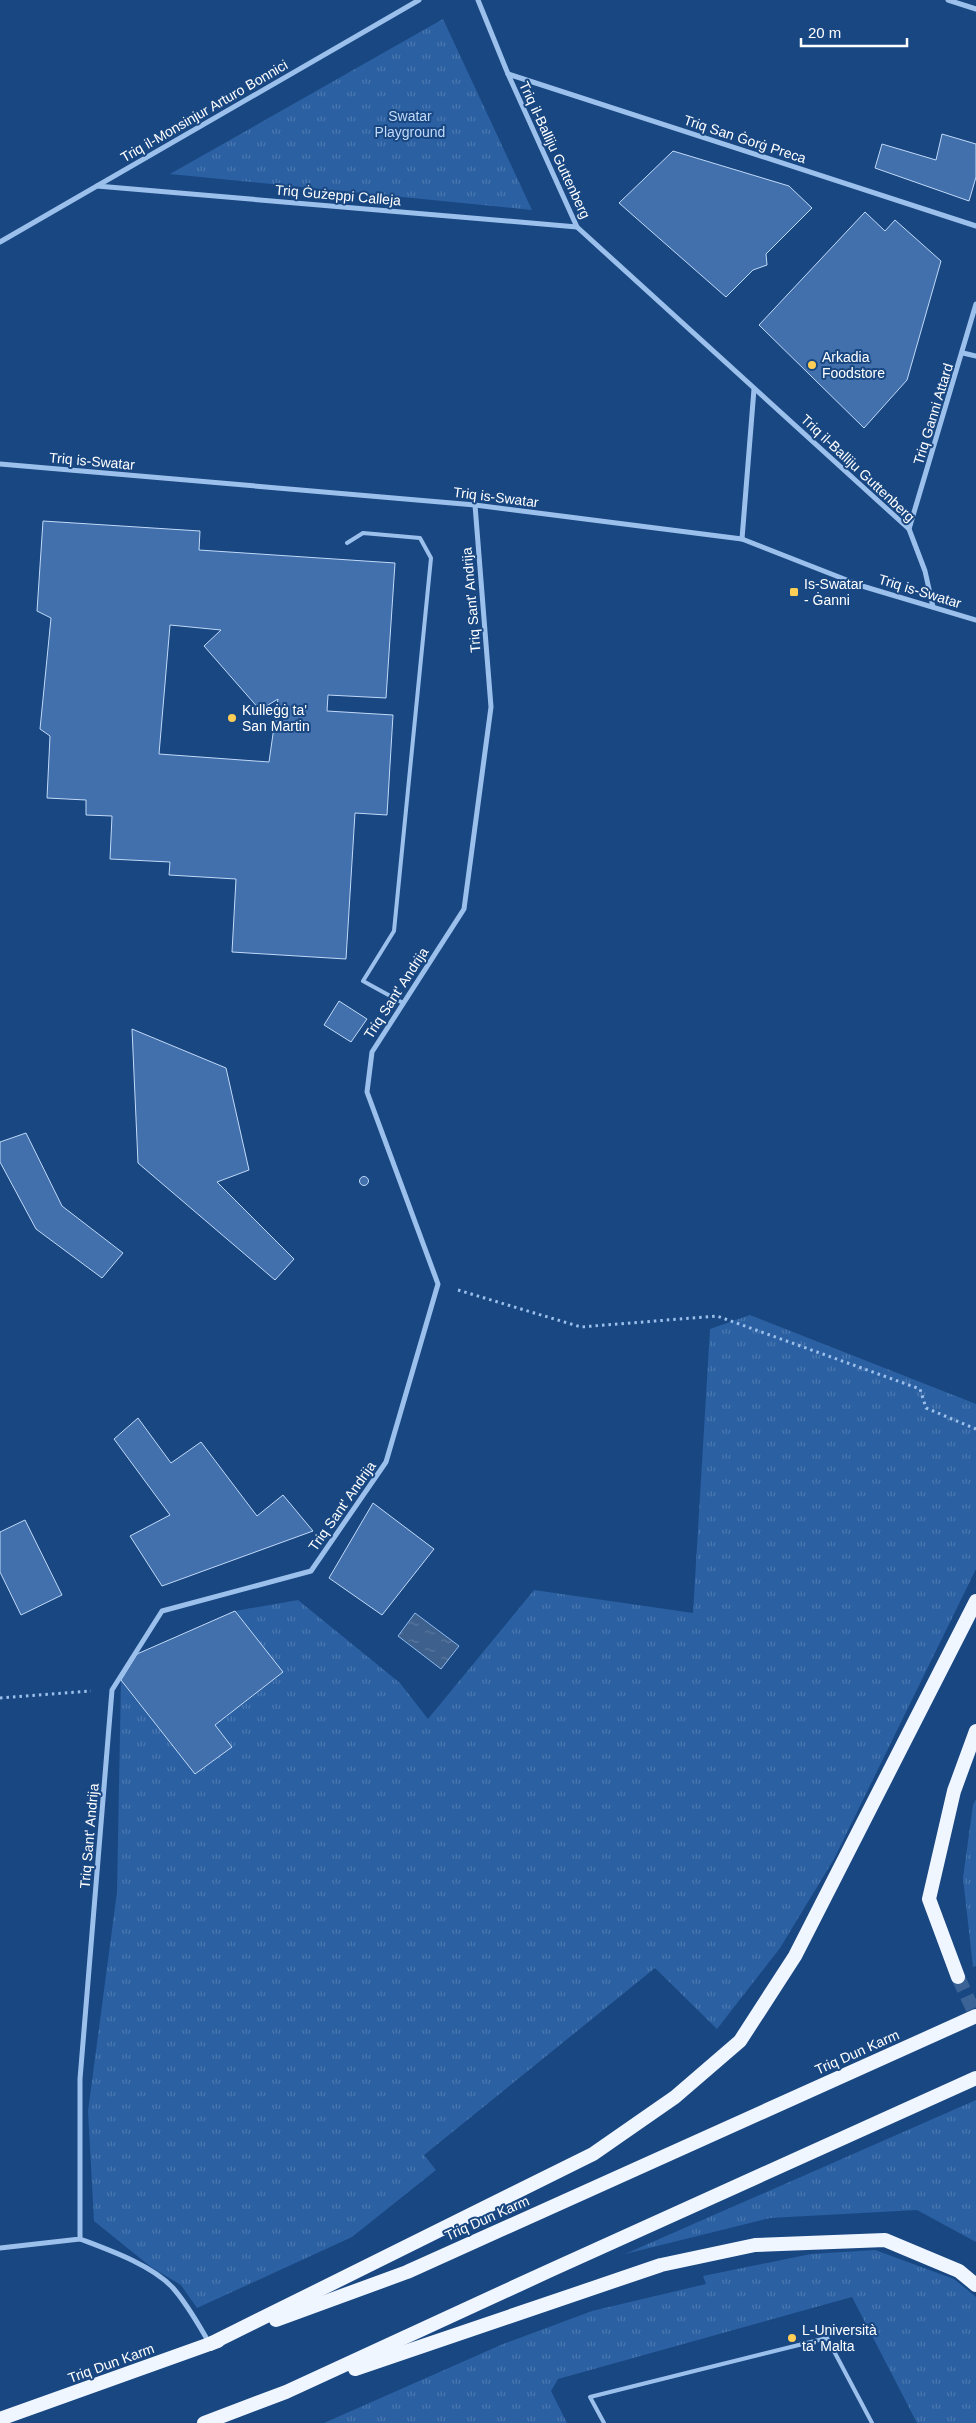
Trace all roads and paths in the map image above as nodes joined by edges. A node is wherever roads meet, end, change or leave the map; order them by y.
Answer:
1 (419, 0) edge
2 (478, 0) edge
3 (948, 0) edge
4 (976, 9) edge
5 (508, 74) junction
6 (97, 186) junction
7 (976, 226) edge
8 (577, 227) junction
9 (0, 242) edge
10 (976, 304) edge
11 (963, 353) junction
12 (976, 356) edge
13 (754, 389) junction
14 (0, 464) edge
15 (475, 505) junction
16 (910, 529) junction
17 (742, 539) junction
18 (347, 543) dead end
19 (933, 606) junction
20 (976, 620) edge
21 (403, 1003) junction
22 (438, 1284) junction
23 (976, 1429) edge
24 (976, 1601) edge
25 (112, 1690) junction
26 (0, 1698) edge
27 (976, 1731) edge
28 (958, 1977) tunnel mouth
29 (976, 2016) edge
30 (976, 2078) edge
31 (80, 2239) junction
32 (0, 2248) edge
33 (976, 2285) edge
34 (210, 2344) junction
35 (286, 2392) junction
36 (0, 2420) edge
37 (204, 2423) edge
38 (604, 2423) edge
39 (872, 2423) edge

1 - 6 street, Triq il-Monsinjur Arturo Bonnici
2 - 5 street, Triq il-Balliju Guttenberg
3 - 4 street
5 - 7 street, Triq San Ġorġ Preca
5 - 8 street, Triq il-Balliju Guttenberg
6 - 8 street, Triq Ġużeppi Calleja
6 - 9 street, Triq il-Monsinjur Arturo Bonnici
8 - 13 street, Triq il-Balliju Guttenberg
10 - 11 street, Triq Ganni Attard
11 - 12 street
11 - 16 street, Triq Ganni Attard
13 - 16 street, Triq il-Balliju Guttenberg
13 - 17 street
14 - 15 street, Triq is-Swatar
15 - 17 street, Triq is-Swatar
15 - 21 street, Triq Sant' Andrija
16 - 19 street, Triq il-Balliju Guttenberg
17 - 19 street, Triq is-Swatar
18 - 21 lane
19 - 20 street, Triq is-Swatar
21 - 22 street, Triq Sant' Andrija
22 - 23 path
22 - 25 street, Triq Sant' Andrija
24 - 34 highway
25 - 26 path
25 - 31 street, Triq Sant' Andrija
27 - 28 highway
29 - 34 highway, Triq Dun Karm
30 - 35 highway
31 - 32 street
31 - 34 street
33 - 35 highway
34 - 36 highway, Triq Dun Karm
35 - 37 highway
38 - 39 lane

